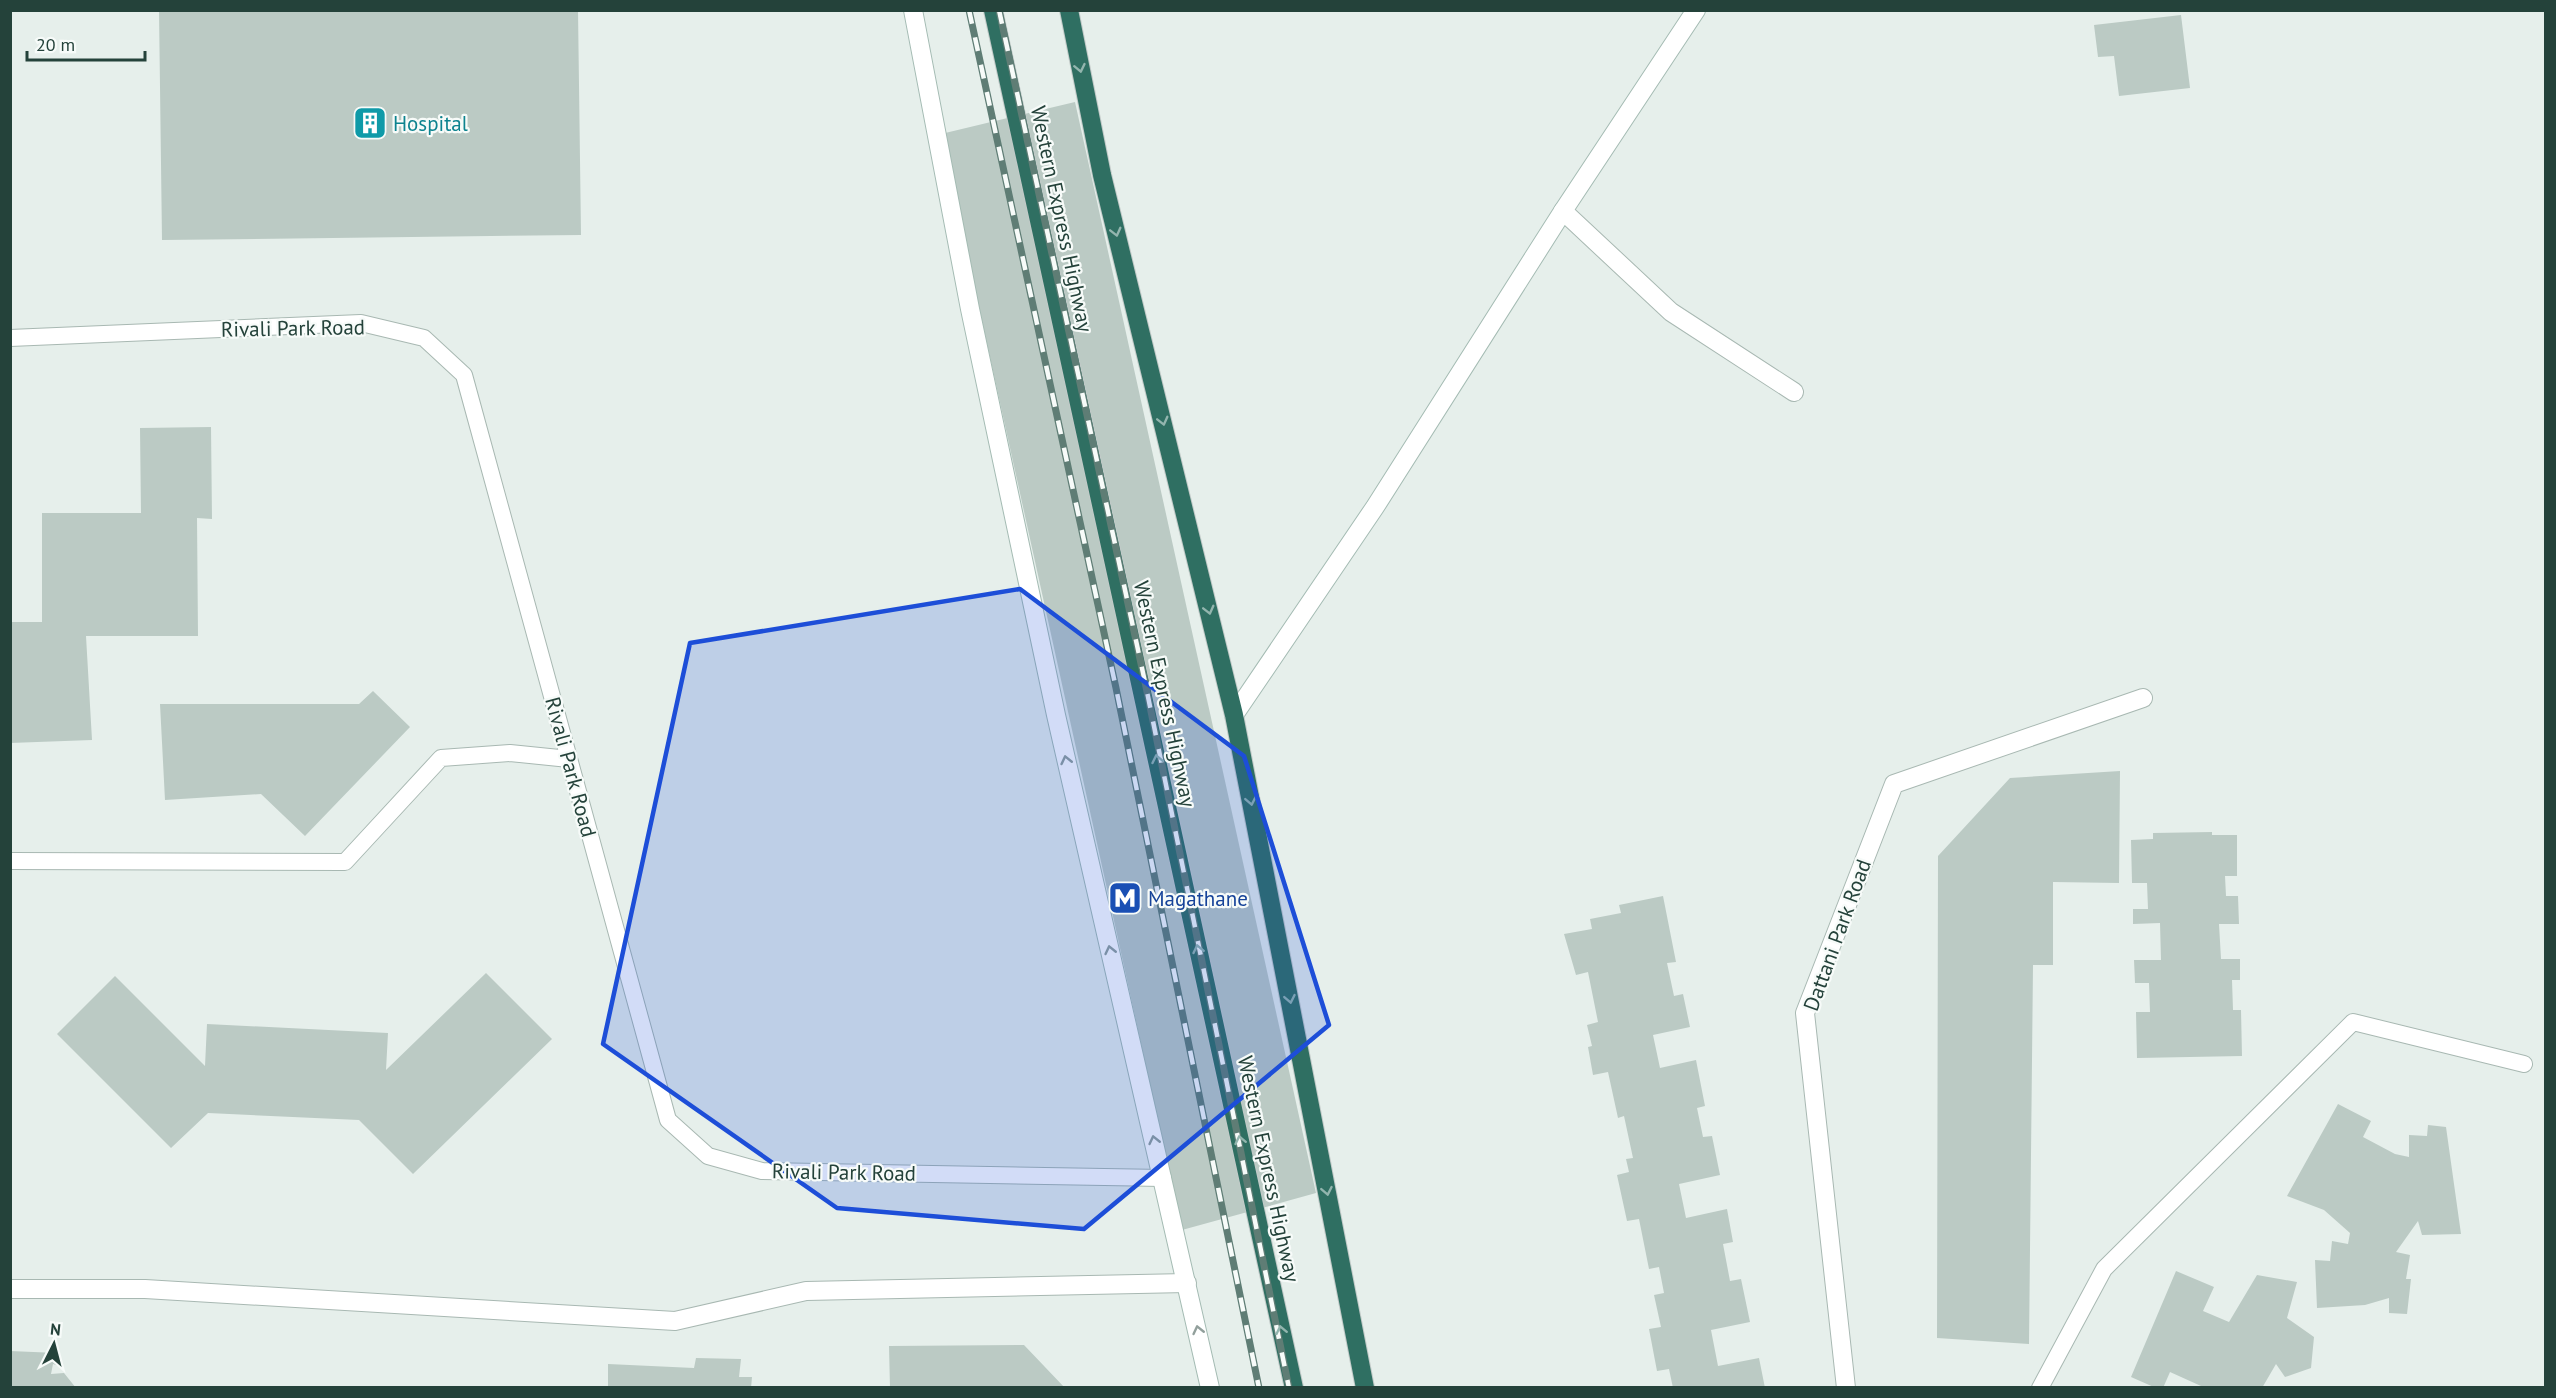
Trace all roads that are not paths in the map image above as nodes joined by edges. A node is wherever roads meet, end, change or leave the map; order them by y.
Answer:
1 (913, 10) edge
2 (993, 10) edge
3 (1069, 10) edge
4 (1696, 10) edge
5 (1563, 211) junction
6 (10, 338) edge
7 (1794, 392) dead end
8 (2143, 698) dead end
9 (1234, 716) junction
10 (569, 759) junction
11 (10, 861) edge
12 (2524, 1064) dead end
13 (1163, 1178) junction
14 (1187, 1283) junction
15 (10, 1290) edge
16 (1210, 1388) edge
17 (1294, 1388) edge
18 (1365, 1388) edge
19 (1846, 1388) edge
20 (2040, 1388) edge

13 -> 1 street
17 -> 2 highway, Western Express Highway
3 -> 9 highway
4 - 5 street
5 - 7 street
5 - 9 street
6 - 10 lane, Rivali Park Road
8 - 19 street, Dattani Park Road
9 -> 18 highway
10 - 11 lane
10 - 13 lane, Rivali Park Road
12 - 20 lane
13 - 14 street
14 - 15 street
16 -> 14 street

